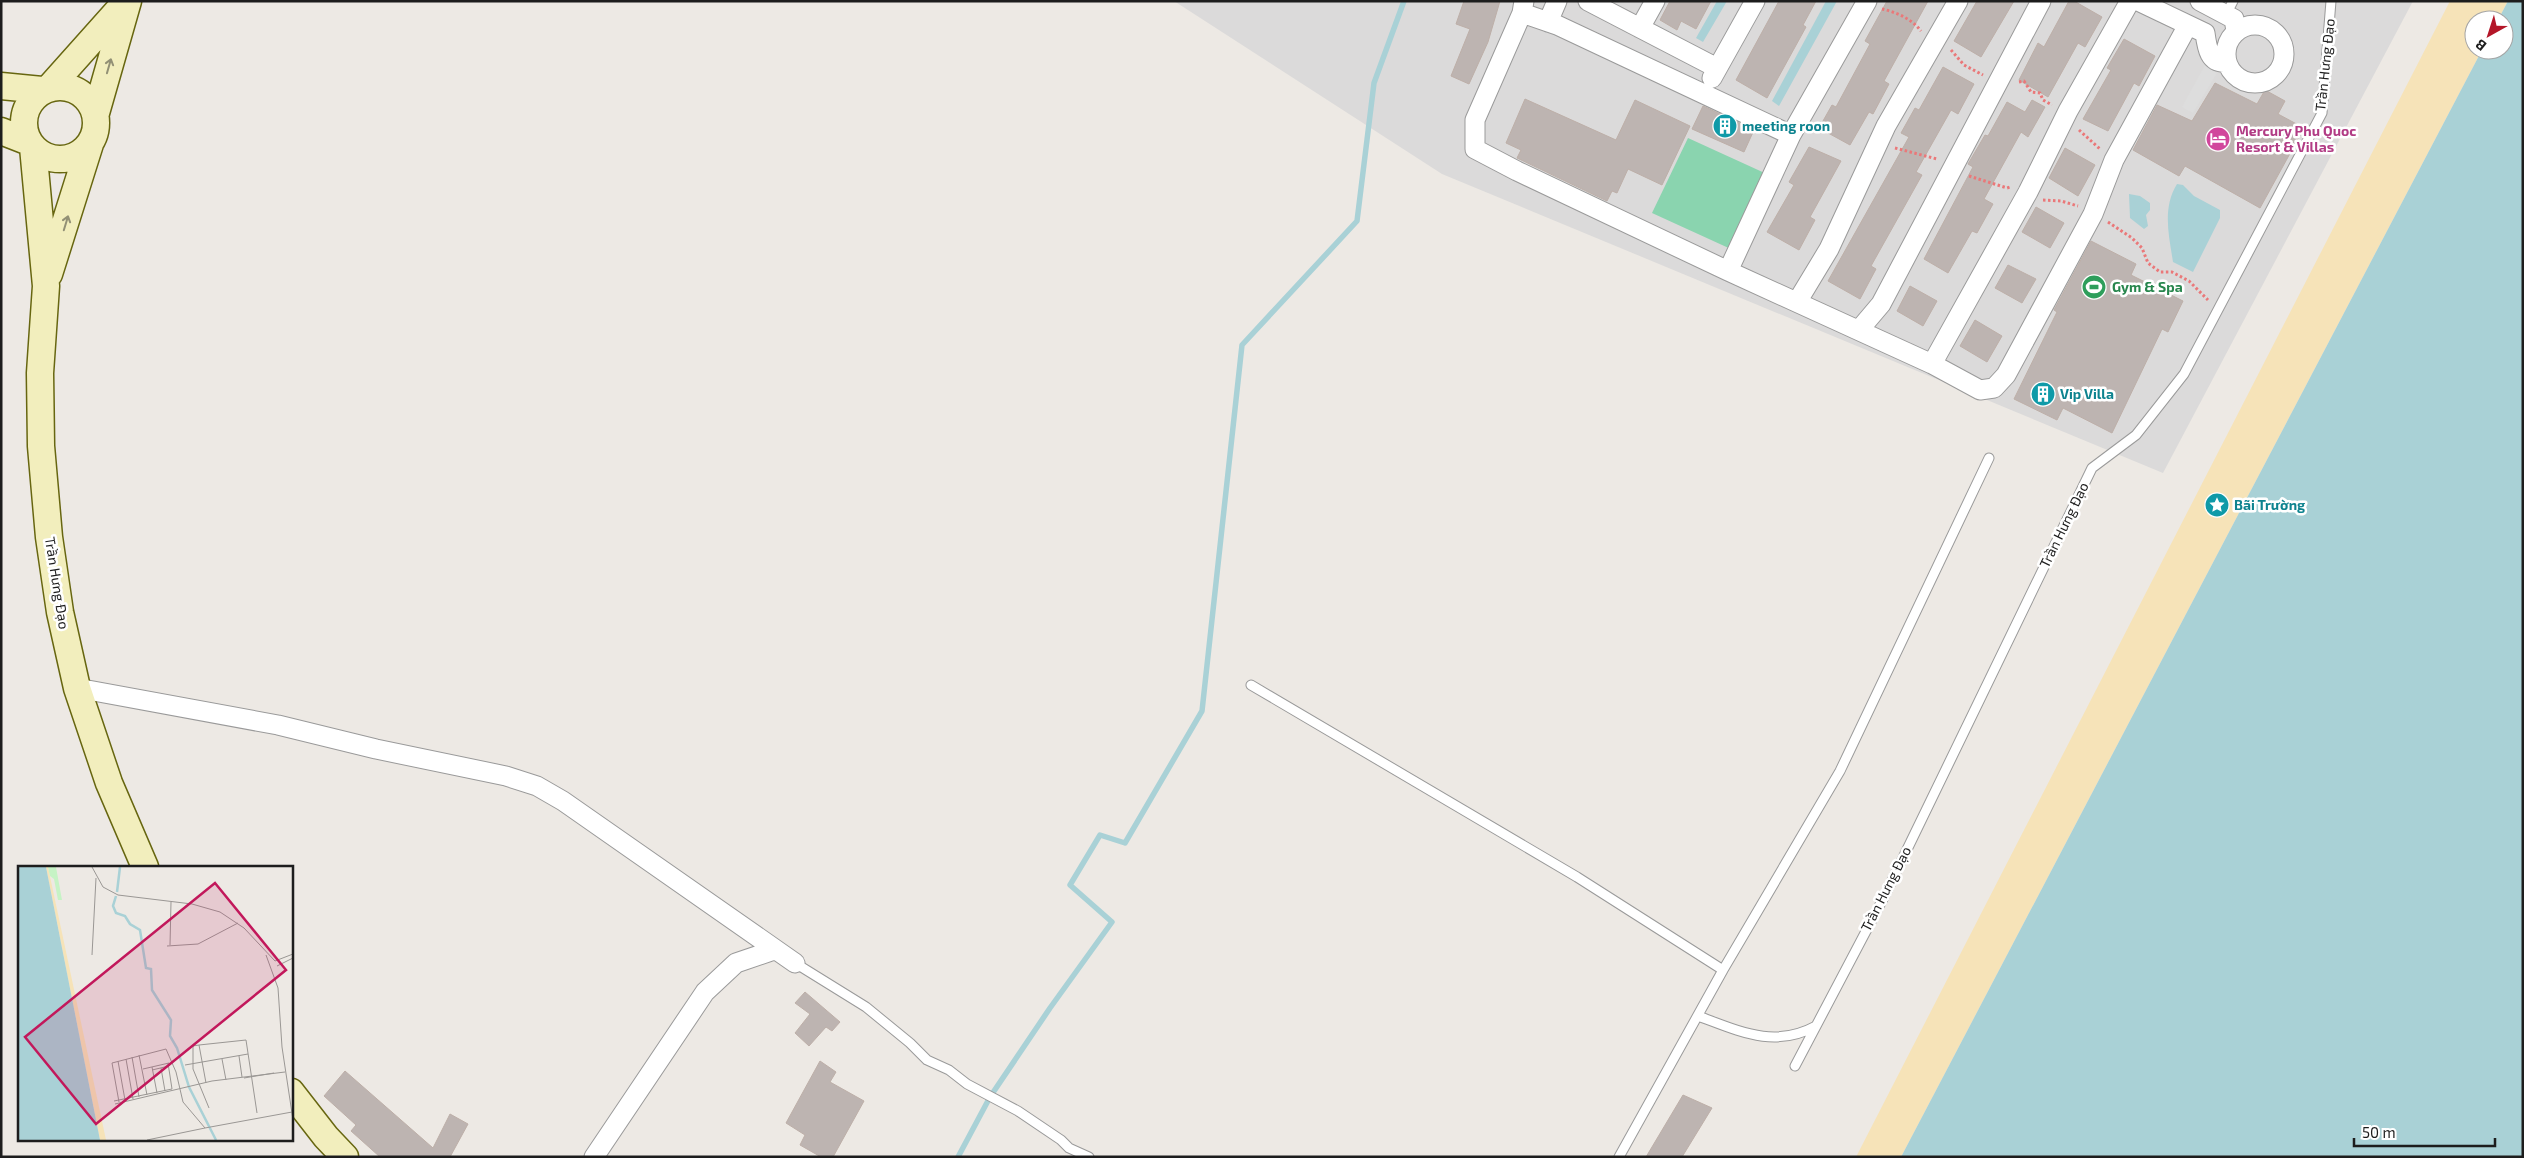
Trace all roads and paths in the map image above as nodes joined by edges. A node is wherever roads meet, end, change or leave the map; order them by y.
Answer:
1 (127, 1) edge
2 (1557, 1) edge
3 (1588, 1) edge
4 (1655, 1) edge
5 (1755, 1) edge
6 (1958, 1) edge
7 (2041, 1) edge
8 (2130, 1) edge
9 (2138, 1) edge
10 (2200, 1) edge
11 (2331, 1) edge
12 (1871, 3) edge
13 (1523, 7) edge
14 (2230, 8) edge
15 (1548, 22) junction
16 (2188, 25) junction
17 (1640, 28) junction
18 (2236, 31) junction
19 (1936, 38) junction
20 (2227, 62) junction
21 (1717, 68) junction
22 (1, 86) edge
23 (46, 89) junction
24 (1704, 92) junction
25 (96, 113) junction
26 (2063, 121) junction
27 (1, 131) edge
28 (1882, 134) junction
29 (1791, 135) junction
30 (31, 144) junction
31 (90, 144) junction
32 (2114, 160) junction
33 (1953, 166) junction
34 (2094, 214) junction
35 (1728, 271) junction
36 (46, 286) junction
37 (1797, 302) junction
38 (2219, 308) junction
39 (1860, 330) junction
40 (1932, 364) junction
41 (1988, 458) dead end
42 (1251, 685) dead end
43 (77, 688) junction
44 (145, 866) edge
45 (774, 950) junction
46 (795, 963) joint
47 (1723, 970) junction
48 (1698, 1016) junction
49 (1816, 1025) junction
50 (1795, 1066) dead end
51 (292, 1093) edge
52 (345, 1157) edge
53 (594, 1157) edge
54 (1089, 1157) edge
55 (1619, 1157) edge

1 - 23 main road
25 -> 1 main road
2 - 15 street
3 - 17 street
4 - 17 street
5 - 21 street
6 - 19 street
7 - 33 street
8 - 26 street
9 - 16 street
10 - 14 street
11 - 38 lane, Trần Hưng Đạo
12 - 19 path
12 - 29 street
13 - 15 street
13 - 35 street
14 - 18 street
15 - 24 street
16 - 20 street
16 - 32 street
17 - 21 street
18 - 20 street
18 - 20 street
19 - 28 street
21 - 24 street
22 - 23 main road
23 - 25 main road
23 - 30 main road
24 - 29 street
25 - 31 main road
26 - 32 path
26 - 40 street
27 - 30 main road
28 - 33 path
28 - 37 street
29 - 35 street
30 - 31 main road
30 - 36 main road, Trần Hưng Đạo
36 -> 31 main road, Trần Hưng Đạo
32 - 34 street
33 - 39 street
34 - 38 path
34 - 40 street
35 - 37 street
36 - 43 main road, Trần Hưng Đạo
37 - 39 street
38 - 49 lane, Trần Hưng Đạo
39 - 40 street
41 - 47 lane
42 - 47 lane
43 - 44 main road, Trần Hưng Đạo
43 - 45 street
45 - 46 street
45 - 53 street
46 - 54 lane
47 - 48 lane
48 - 49 lane
48 - 55 lane
49 - 50 lane, Trần Hưng Đạo
51 - 52 main road

